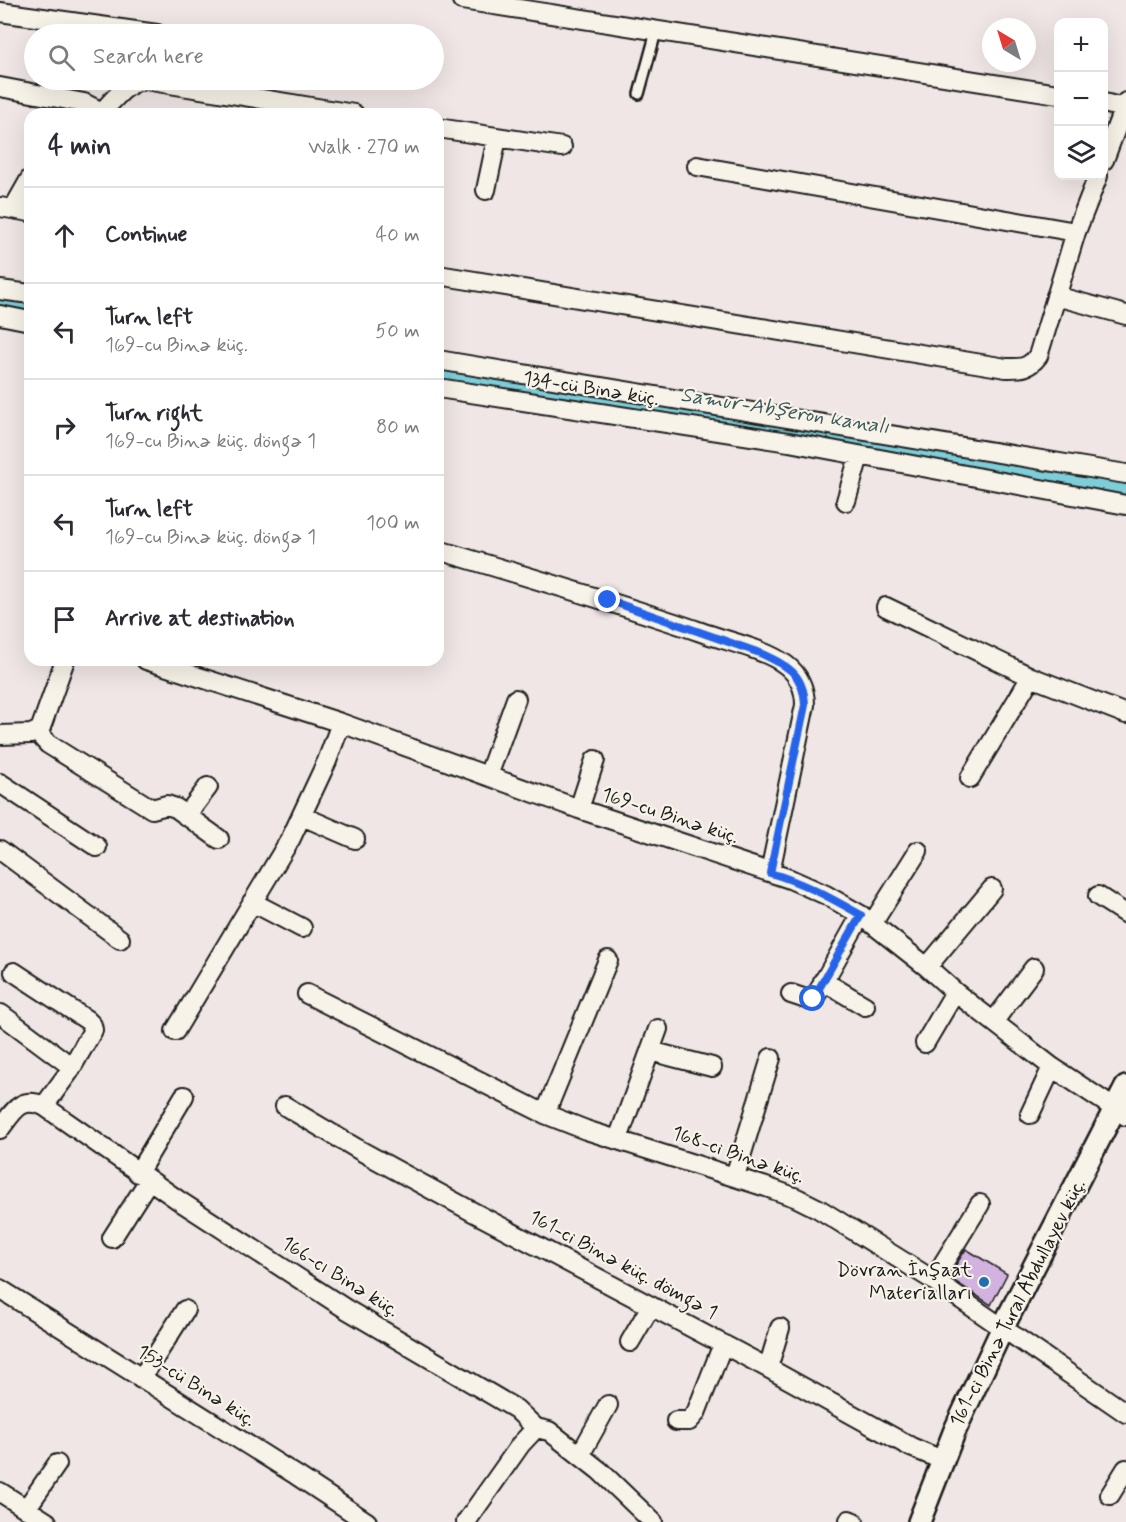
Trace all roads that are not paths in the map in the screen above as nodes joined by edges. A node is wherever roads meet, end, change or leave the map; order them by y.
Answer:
1 (462, 0) edge
2 (0, 12) edge
3 (86, 24) edge
4 (656, 32) junction
5 (0, 87) edge
6 (124, 90) edge
7 (206, 90) edge
8 (1054, 93) edge
9 (639, 94) dead end
10 (1108, 103) edge
11 (1125, 105) edge
12 (92, 108) edge
13 (106, 108) edge
14 (317, 108) edge
15 (444, 129) edge
16 (497, 138) junction
17 (562, 147) dead end
18 (1108, 150) edge
19 (697, 166) dead end
20 (1096, 180) edge
21 (24, 190) edge
22 (486, 190) dead end
23 (14, 209) edge
24 (1076, 232) junction
25 (444, 276) edge
26 (0, 290) edge
27 (24, 293) edge
28 (1056, 296) junction
29 (1124, 310) edge
30 (0, 315) edge
31 (24, 320) edge
32 (444, 361) edge
33 (444, 389) edge
34 (859, 456) junction
35 (1126, 474) edge
36 (846, 501) dead end
37 (1126, 505) edge
38 (444, 552) edge
39 (886, 607) dead end
40 (63, 666) edge
41 (165, 666) edge
42 (1031, 677) junction
43 (516, 699) dead end
44 (1126, 714) edge
45 (341, 723) junction
46 (37, 732) junction
47 (0, 735) edge
48 (595, 760) dead end
49 (488, 776) junction
50 (970, 778) dead end
51 (0, 783) edge
52 (208, 787) dead end
53 (579, 809) junction
54 (186, 816) junction
55 (302, 816) junction
56 (219, 839) dead end
57 (355, 839) dead end
58 (98, 847) dead end
59 (0, 850) edge
60 (918, 851) dead end
61 (770, 873) junction
62 (992, 889) dead end
63 (1098, 896) dead end
64 (252, 902) junction
65 (1126, 914) edge
66 (866, 920) junction
67 (302, 928) dead end
68 (120, 939) dead end
69 (608, 960) dead end
70 (927, 967) junction
71 (1034, 968) dead end
72 (14, 972) dead end
73 (823, 981) junction
74 (955, 992) junction
75 (307, 994) dead end
76 (791, 994) dead end
77 (865, 1006) dead end
78 (1, 1014) edge
79 (994, 1021) junction
80 (658, 1029) dead end
81 (175, 1031) dead end
82 (925, 1043) dead end
83 (650, 1051) junction
84 (771, 1058) dead end
85 (72, 1067) junction
86 (712, 1067) dead end
87 (1052, 1067) junction
88 (1126, 1087) edge
89 (184, 1096) dead end
90 (285, 1106) dead end
91 (44, 1107) junction
92 (1121, 1113) edge
93 (545, 1114) junction
94 (1030, 1114) dead end
95 (0, 1129) edge
96 (618, 1139) junction
97 (143, 1176) junction
98 (735, 1176) junction
99 (980, 1204) dead end
100 (112, 1238) dead end
101 (933, 1280) junction
102 (0, 1289) edge
103 (651, 1306) junction
104 (185, 1310) dead end
105 (1003, 1327) junction
106 (780, 1328) dead end
107 (630, 1342) dead end
108 (723, 1344) junction
109 (768, 1368) junction
110 (141, 1379) junction
111 (608, 1404) dead end
112 (1126, 1413) edge
113 (676, 1421) dead end
114 (536, 1428) junction
115 (580, 1455) junction
116 (942, 1460) junction
117 (57, 1464) dead end
118 (1126, 1469) edge
119 (0, 1492) edge
120 (1110, 1495) dead end
121 (26, 1509) junction
122 (47, 1522) edge
123 (367, 1522) edge
124 (466, 1522) edge
125 (653, 1522) edge
126 (919, 1522) edge

1 - 4 street
2 - 3 street
4 - 8 street
4 - 9 lane
5 - 12 street
6 - 13 street
7 - 14 street
10 - 11 street
11 - 18 street
15 - 16 street
16 - 17 street
16 - 22 street
19 - 24 street
20 - 24 street
21 - 23 street
24 - 28 street
25 - 28 street
26 - 27 street
28 - 29 street
30 - 31 street
32 - 35 street
33 - 34 street, 134-cü Binə küç.
34 - 36 street
34 - 37 street, 134-cü Binə küç.
38 - 61 street
39 - 42 street
40 - 46 street
41 - 45 street, 169-cu Binə küç.
42 - 44 street
42 - 50 street
43 - 49 street
45 - 49 street, 169-cu Binə küç.
45 - 55 street
46 - 47 street
46 - 54 street
48 - 53 street
49 - 53 street, 169-cu Binə küç.
51 - 58 street
52 - 54 street
53 - 61 street, 169-cu Binə küç.
54 - 56 street
55 - 57 street
55 - 64 street
59 - 68 street
60 - 66 street
61 - 66 street, 169-cu Binə küç.
62 - 70 street
63 - 65 street
64 - 67 street
64 - 81 street
66 - 70 street, 169-cu Binə küç.
66 - 73 street
69 - 93 street
70 - 74 street, 169-cu Binə küç.
71 - 79 street
72 - 85 street
73 - 76 street
73 - 77 street
74 - 79 street, 169-cu Binə küç.
74 - 82 street
75 - 93 street, 168-ci Binə küç.
78 - 85 street
79 - 87 street, 169-cu Binə küç.
80 - 83 street
83 - 86 street
83 - 96 street
84 - 98 street
85 - 91 street
87 - 92 street, 169-cu Binə küç.
87 - 94 street
88 - 92 street, 161-ci Binə Tural Abdullayev küç.
89 - 97 street
90 - 103 street, 161-ci Binə küç. dömgə 1
91 - 95 street
91 - 97 street, 166-cı Binə küç.
92 - 105 street, 161-ci Binə Tural Abdullayev küç.
93 - 96 street, 168-ci Binə küç.
96 - 98 street, 168-ci Binə küç.
97 - 100 street
97 - 114 street, 166-cı Binə küç.
98 - 101 street, 168-ci Binə küç.
99 - 101 street
101 - 105 street, 168-ci Binə küç.
102 - 110 street, 153-cü Binə küç.
103 - 107 street
103 - 108 street, 161-ci Binə küç. dömgə 1
104 - 110 street
105 - 112 street, 168-ci Binə küç.
105 - 116 street, 161-ci Binə Tural Abdullayev küç.
106 - 109 street
108 - 109 street, 161-ci Binə küç. dömgə 1
108 - 113 street
109 - 116 street, 161-ci Binə küç. dömgə 1
110 - 123 street, 153-cü Binə küç.
111 - 115 street
114 - 115 street, 166-cı Binə küç.
114 - 124 street
115 - 125 street, 166-cı Binə küç.
116 - 126 street, 161-ci Binə Tural Abdullayev küç.
117 - 121 street
118 - 120 street
119 - 121 street
121 - 122 street

